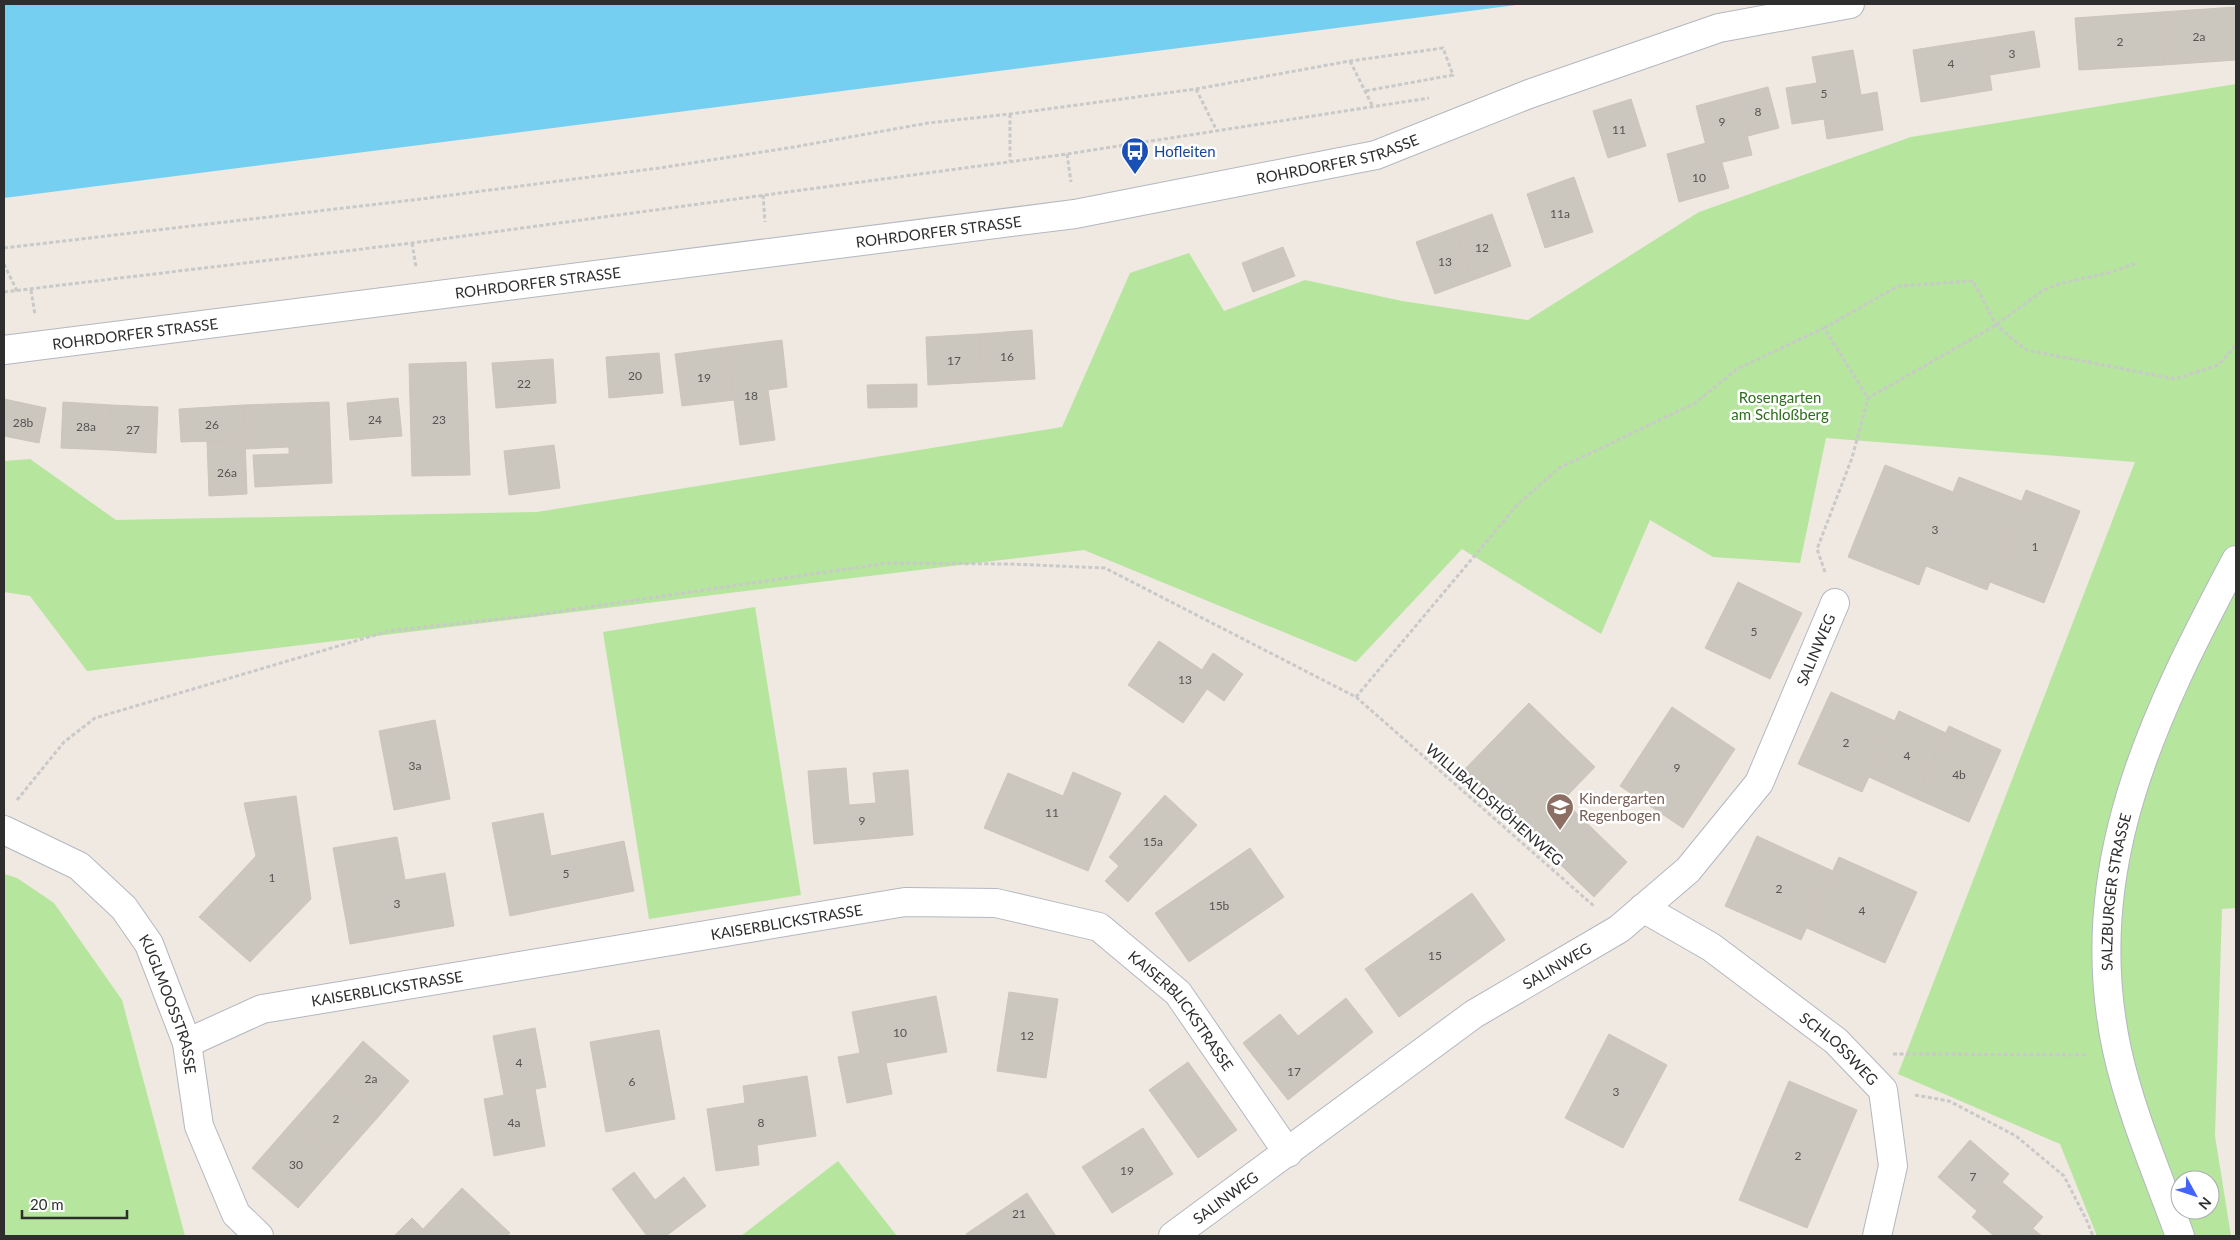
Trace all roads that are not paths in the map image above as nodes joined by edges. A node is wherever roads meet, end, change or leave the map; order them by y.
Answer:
1 (1850, 4) edge
2 (4, 350) edge
3 (2236, 560) edge
4 (1835, 603) road end
5 (4, 830) edge
6 (1643, 908) junction
7 (187, 1043) junction
8 (1288, 1153) junction
9 (259, 1236) edge
10 (1173, 1236) edge
11 (1877, 1236) edge
12 (2180, 1236) edge

1 - 2 street, ROHRDORFER STRASSE
3 - 12 street, SALZBURGER STRASSE
4 - 6 street, SALINWEG
5 - 7 street, KUGLMOOSSTRASSE
6 - 8 street, SALINWEG
6 - 11 street, SCHLOSSWEG
7 - 8 street, KAISERBLICKSTRASSE
7 - 9 street, KUGLMOOSSTRASSE
8 - 10 street, SALINWEG

